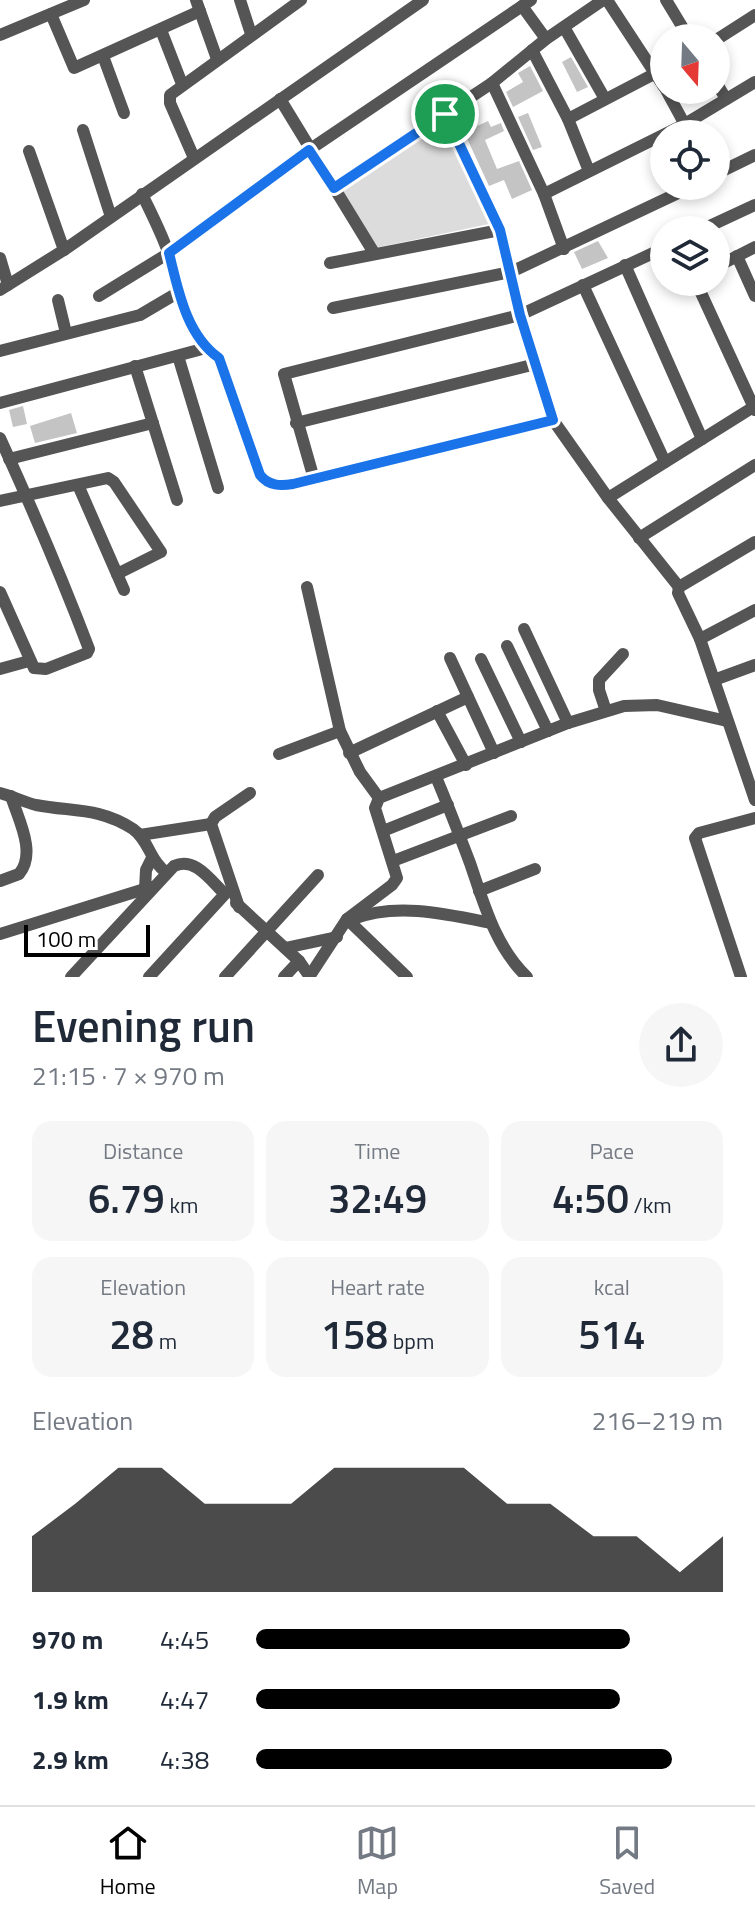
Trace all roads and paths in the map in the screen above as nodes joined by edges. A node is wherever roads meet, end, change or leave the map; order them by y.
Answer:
1 (84, 0) edge
2 (240, 0) edge
3 (301, 0) edge
4 (423, 0) edge
5 (605, 0) edge
6 (666, 0) edge
7 (527, 3) edge
8 (287, 4) edge
9 (198, 6) edge
10 (51, 14) junction
11 (755, 15) edge
12 (681, 24) edge
13 (564, 27) junction
14 (161, 30) junction
15 (730, 31) edge
16 (251, 34) junction
17 (0, 35) edge
18 (546, 39) junction
19 (532, 50) junction
20 (103, 56) junction
21 (217, 59) junction
22 (650, 64) edge
23 (650, 76) edge
24 (755, 82) edge
25 (492, 83) junction
26 (182, 84) junction
27 (730, 97) edge
28 (280, 99) junction
29 (605, 99) junction
30 (720, 104) edge
31 (124, 113) dead end
32 (445, 114) junction
33 (568, 119) junction
34 (699, 120) edge
35 (83, 130) dead end
36 (650, 145) edge
37 (309, 150) junction
38 (29, 151) dead end
39 (755, 155) edge
40 (194, 158) junction
41 (730, 167) edge
42 (589, 171) junction
43 (334, 188) junction
44 (142, 194) junction
45 (544, 194) junction
46 (664, 200) edge
47 (755, 205) edge
48 (111, 217) junction
49 (730, 217) edge
50 (500, 230) junction
51 (755, 247) edge
52 (564, 249) junction
53 (64, 250) junction
54 (169, 253) junction
55 (374, 253) junction
56 (650, 254) edge
57 (737, 256) junction
58 (0, 258) edge
59 (730, 260) edge
60 (330, 263) dead end
61 (625, 265) junction
62 (511, 272) junction
63 (583, 285) junction
64 (4, 288) edge
65 (179, 292) junction
66 (99, 296) dead end
67 (702, 296) edge
68 (755, 296) edge
69 (58, 300) dead end
70 (333, 308) dead end
71 (520, 315) junction
72 (66, 333) junction
73 (206, 348) junction
74 (0, 351) edge
75 (178, 356) junction
76 (536, 364) junction
77 (135, 366) junction
78 (0, 403) edge
79 (754, 408) edge
80 (553, 420) junction
81 (153, 423) junction
82 (296, 423) junction
83 (0, 438) edge
84 (702, 439) junction
85 (9, 459) junction
86 (665, 462) junction
87 (755, 465) edge
88 (314, 479) junction
89 (78, 485) junction
90 (218, 488) dead end
91 (27, 495) junction
92 (608, 498) junction
93 (177, 500) dead end
94 (0, 501) edge
95 (639, 538) junction
96 (754, 547) edge
97 (117, 574) junction
98 (307, 587) dead end
99 (679, 587) junction
100 (124, 590) dead end
101 (0, 592) edge
102 (755, 610) edge
103 (524, 629) dead end
104 (700, 639) junction
105 (507, 646) dead end
106 (623, 654) dead end
107 (450, 658) dead end
108 (481, 659) dead end
109 (29, 661) junction
110 (755, 665) edge
111 (0, 669) edge
112 (714, 680) junction
113 (468, 697) junction
114 (437, 711) junction
115 (606, 711) junction
116 (727, 721) junction
117 (568, 723) junction
118 (340, 731) junction
119 (548, 731) junction
120 (521, 742) junction
121 (349, 753) junction
122 (494, 753) junction
123 (279, 754) dead end
124 (466, 765) junction
125 (436, 777) junction
126 (250, 793) dead end
127 (3, 794) edge
128 (379, 798) junction
129 (755, 800) edge
130 (448, 805) junction
131 (511, 816) dead end
132 (755, 818) edge
133 (211, 824) junction
134 (383, 831) junction
135 (140, 835) junction
136 (460, 837) junction
137 (152, 858) junction
138 (393, 861) junction
139 (535, 869) dead end
140 (167, 873) junction
141 (318, 875) dead end
142 (0, 881) edge
143 (149, 887) junction
144 (479, 891) junction
145 (225, 894) junction
146 (239, 907) junction
147 (348, 920) junction
148 (491, 923) junction
149 (268, 932) junction
150 (0, 934) edge
151 (337, 937) junction
152 (285, 948) junction
153 (299, 961) junction
154 (71, 977) edge
155 (149, 977) edge
156 (225, 977) edge
157 (284, 977) edge
158 (310, 977) edge
159 (407, 977) edge
160 (527, 977) edge
161 (741, 977) edge

1 - 10 street
2 - 16 street
3 - 8 street
4 - 28 street
5 - 13 street
5 - 22 street
6 - 12 street
7 - 18 street
7 - 37 street
8 - 16 street
9 - 14 street
9 - 21 street
10 - 17 street
10 - 20 street
11 - 15 street
13 - 18 street
13 - 29 street
14 - 20 street
14 - 26 street
16 - 21 street
18 - 19 street
19 - 25 street
19 - 33 street
20 - 31 street
21 - 26 street
23 - 29 street
24 - 27 street
25 - 32 street
25 - 45 street
26 - 40 street
28 - 37 street
28 - 40 street
29 - 33 street
30 - 34 street
32 - 43 street
32 - 50 street
33 - 42 street
35 - 48 street
36 - 42 street
37 - 43 street
37 - 54 street
38 - 53 street
39 - 41 street
40 - 44 street
42 - 45 street
43 - 55 street
44 - 48 street
44 - 54 street
45 - 52 street
46 - 52 street
47 - 49 street
48 - 53 street
50 - 55 street
50 - 62 street
51 - 57 street
52 - 62 street
53 - 64 street
54 - 65 street
54 - 66 street
55 - 60 street
56 - 61 street
57 - 59 street
57 - 68 street
58 - 64 street
61 - 63 street
61 - 84 street
62 - 70 street
62 - 71 street
63 - 71 street
63 - 86 street
65 - 72 street
65 - 73 street
67 - 79 street
69 - 72 street
71 - 76 street
71 - 82 street
72 - 74 street
73 - 75 street
73 - 88 street
75 - 77 street
75 - 90 street
76 - 80 street
76 - 82 street
77 - 78 street
77 - 81 street
79 - 84 street
80 - 88 street
80 - 92 street
81 - 85 street
81 - 93 street
82 - 88 street
83 - 85 street
84 - 86 street
85 - 91 street
86 - 92 street
87 - 95 street
89 - 91 street
89 - 97 street
89 - 97 street
91 - 94 street
91 - 109 street
92 - 95 street
95 - 99 street
96 - 99 street
97 - 100 street
98 - 118 street
99 - 104 street
101 - 109 street
102 - 104 street
103 - 117 street
104 - 112 street
105 - 119 street
106 - 115 street
107 - 113 street
108 - 120 street
109 - 111 street
110 - 112 street
112 - 116 street
113 - 114 street
113 - 122 street
114 - 121 street
114 - 124 street
115 - 116 street
115 - 117 street
116 - 129 street
117 - 119 street
118 - 121 street
118 - 123 street
119 - 120 street
120 - 122 street
121 - 128 street
122 - 124 street
124 - 125 street
125 - 128 street
125 - 130 street
126 - 133 street
127 - 135 street
127 - 142 street
128 - 134 street
130 - 134 street
130 - 136 street
131 - 136 street
132 - 161 street
133 - 135 street
133 - 146 street
134 - 138 street
135 - 137 street
136 - 138 street
136 - 144 street
137 - 140 street
137 - 143 street
138 - 147 street
139 - 144 street
140 - 143 street
140 - 145 street
141 - 149 street
143 - 150 street
143 - 154 street
144 - 148 street
145 - 146 street
145 - 155 street
146 - 149 street
147 - 148 street
147 - 151 street
147 - 159 street
148 - 160 street
149 - 152 street
149 - 156 street
151 - 152 street
151 - 158 street
152 - 153 street
153 - 157 street
153 - 158 street

